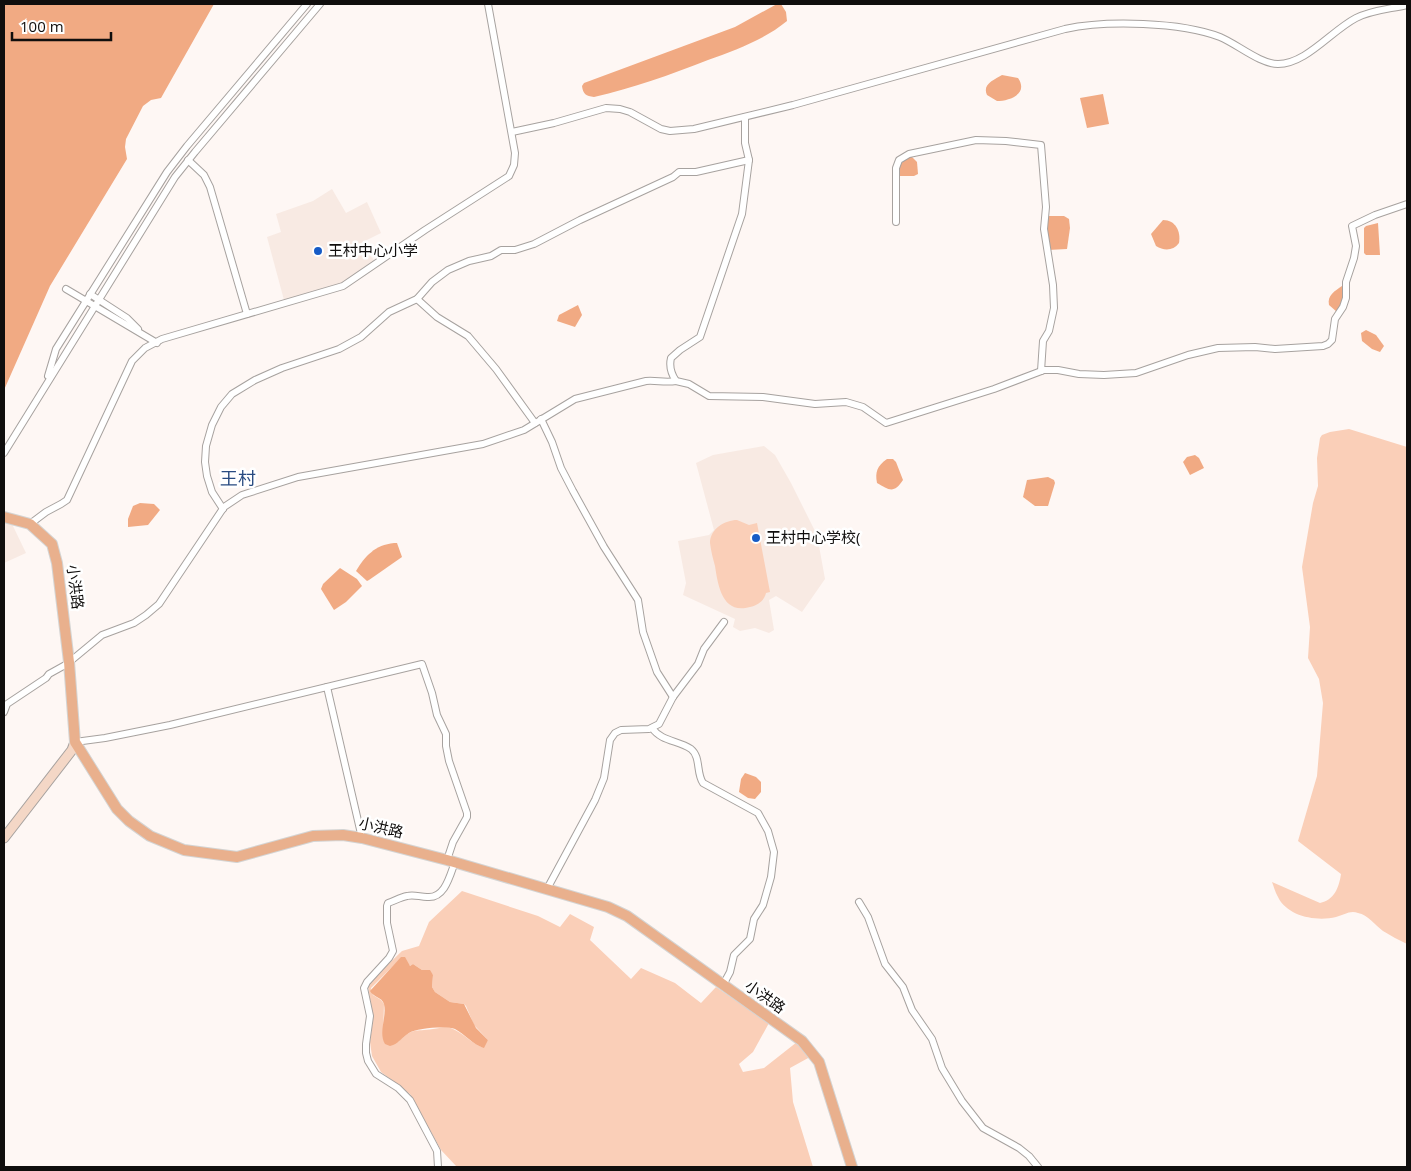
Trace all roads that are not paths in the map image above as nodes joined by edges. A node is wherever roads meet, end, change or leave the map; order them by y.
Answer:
1 (307, 4) edge
2 (320, 4) edge
3 (488, 4) edge
4 (1407, 5) edge
5 (745, 117) junction
6 (512, 132) junction
7 (188, 160) junction
8 (749, 160) junction
9 (1407, 204) edge
10 (896, 222) dead end
11 (66, 289) dead end
12 (90, 294) junction
13 (99, 299) junction
14 (417, 299) junction
15 (248, 314) junction
16 (155, 343) junction
17 (1041, 371) junction
18 (676, 381) junction
19 (45, 387) junction
20 (541, 419) junction
21 (535, 424) junction
22 (4, 453) edge
23 (223, 508) junction
24 (4, 517) edge
25 (30, 524) junction
26 (724, 622) dead end
27 (69, 662) junction
28 (327, 687) junction
29 (673, 697) junction
30 (4, 712) edge
31 (652, 728) junction
32 (75, 742) junction
33 (4, 838) edge
34 (362, 838) junction
35 (451, 861) junction
36 (547, 889) junction
37 (859, 902) dead end
38 (723, 986) junction
39 (438, 1167) edge
40 (852, 1167) edge
41 (1038, 1167) edge

1 - 12 street
2 - 7 street
3 - 6 street
4 - 5 street
5 - 6 street
5 - 8 street
6 - 15 street
7 - 13 street
7 - 15 street
8 - 14 street
8 - 18 street
9 - 17 street
10 - 17 street
11 - 16 street
12 - 13 street
12 - 19 street
13 - 16 street
13 - 19 street
14 - 21 street
14 - 23 street
15 - 16 street
16 - 25 street
17 - 18 street
18 - 20 street
19 - 22 street
20 - 21 street
20 - 29 street
21 - 23 street
23 - 27 street
24 - 25 main road, 小洪路
25 - 27 main road, 小洪路
26 - 29 street
27 - 30 street
27 - 32 main road, 小洪路
28 - 32 street
28 - 34 street
28 - 35 street
29 - 31 street
31 - 36 street
31 - 38 street
32 - 33 main road
32 - 34 main road, 小洪路
34 - 35 main road, 小洪路
35 - 36 main road, 小洪路
35 - 39 street
36 - 38 main road, 小洪路
37 - 41 street
38 - 40 main road, 小洪路

